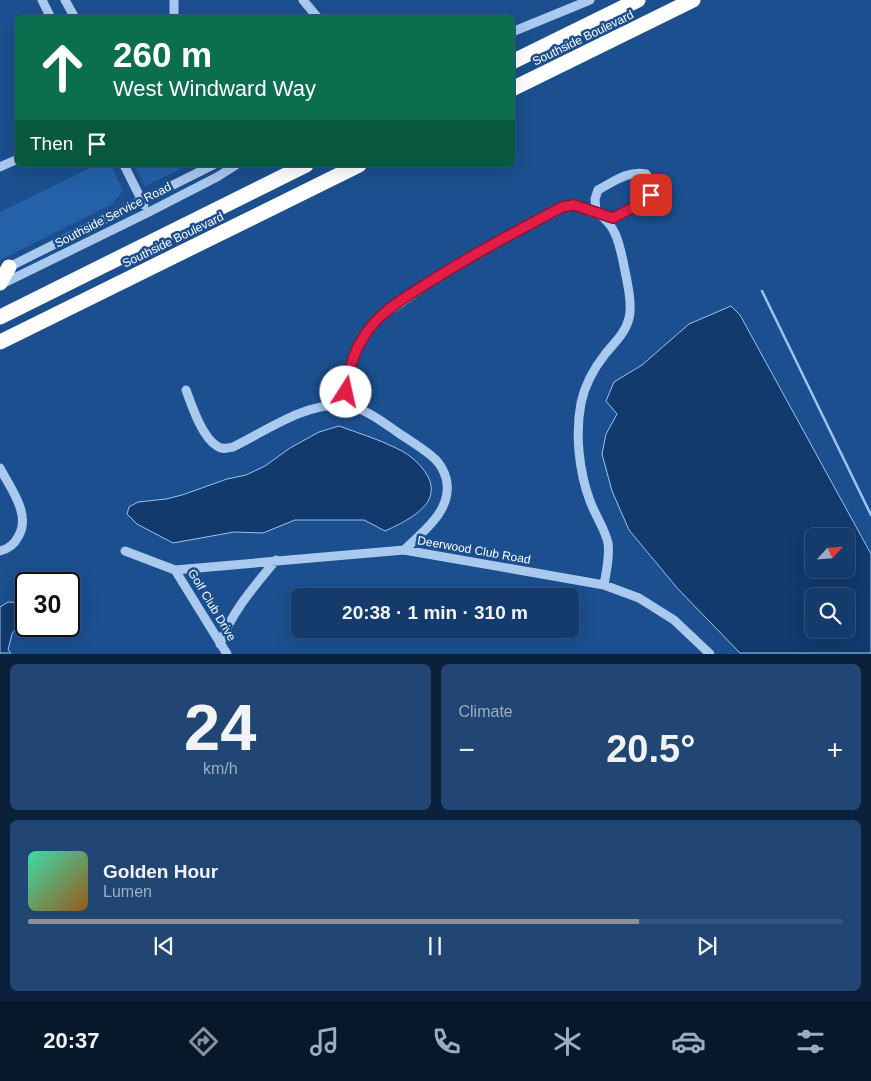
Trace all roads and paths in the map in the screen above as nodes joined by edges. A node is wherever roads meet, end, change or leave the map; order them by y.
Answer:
1 (42, 0) edge
2 (65, 0) edge
3 (174, 0) edge
4 (303, 0) edge
5 (589, 0) edge
6 (638, 0) edge
7 (693, 0) edge
8 (50, 15) edge
9 (73, 15) edge
10 (174, 15) edge
11 (316, 15) edge
12 (515, 31) edge
13 (515, 61) edge
14 (515, 88) edge
15 (15, 161) edge
16 (0, 167) edge
17 (125, 167) edge
18 (209, 167) edge
19 (232, 167) edge
20 (302, 167) edge
21 (355, 167) edge
22 (142, 200) junction
23 (596, 212) junction
24 (147, 213) junction
25 (5, 270) edge
26 (0, 284) edge
27 (1, 312) edge
28 (28, 328) junction
29 (0, 342) edge
30 (186, 390) dead end
31 (344, 405) junction
32 (0, 468) edge
33 (404, 550) junction
34 (0, 551) edge
35 (125, 551) dead end
36 (276, 560) junction
37 (175, 570) junction
38 (604, 585) junction
39 (220, 644) junction
40 (226, 654) edge
41 (710, 654) edge

1 - 8 street
2 - 9 street
3 - 10 street
4 - 11 street
5 - 12 street
6 - 13 highway, Southside Boulevard
7 - 14 highway, Southside Boulevard
15 - 16 street
17 - 22 street
18 - 22 street, Southside Service Road
19 - 24 street, Southside Service Road
20 - 27 highway, Southside Boulevard
21 - 28 highway, Southside Boulevard
22 - 24 street
22 - 25 street, Southside Service Road
23 - 23 street
23 - 31 street
23 - 38 street
24 - 26 street, Southside Service Road
25 - 26 highway
27 - 28 highway
28 - 29 highway, Southside Boulevard
30 - 31 street
31 - 33 street
32 - 34 street
33 - 36 street, Deerwood Club Road
33 - 38 street, Deerwood Club Road
35 - 37 street, Deerwood Club Road
36 - 37 street, Deerwood Club Road
36 - 39 street
37 - 39 street, Golf Club Drive
38 - 41 street, Deerwood Club Road
39 - 40 street, Golf Club Drive

